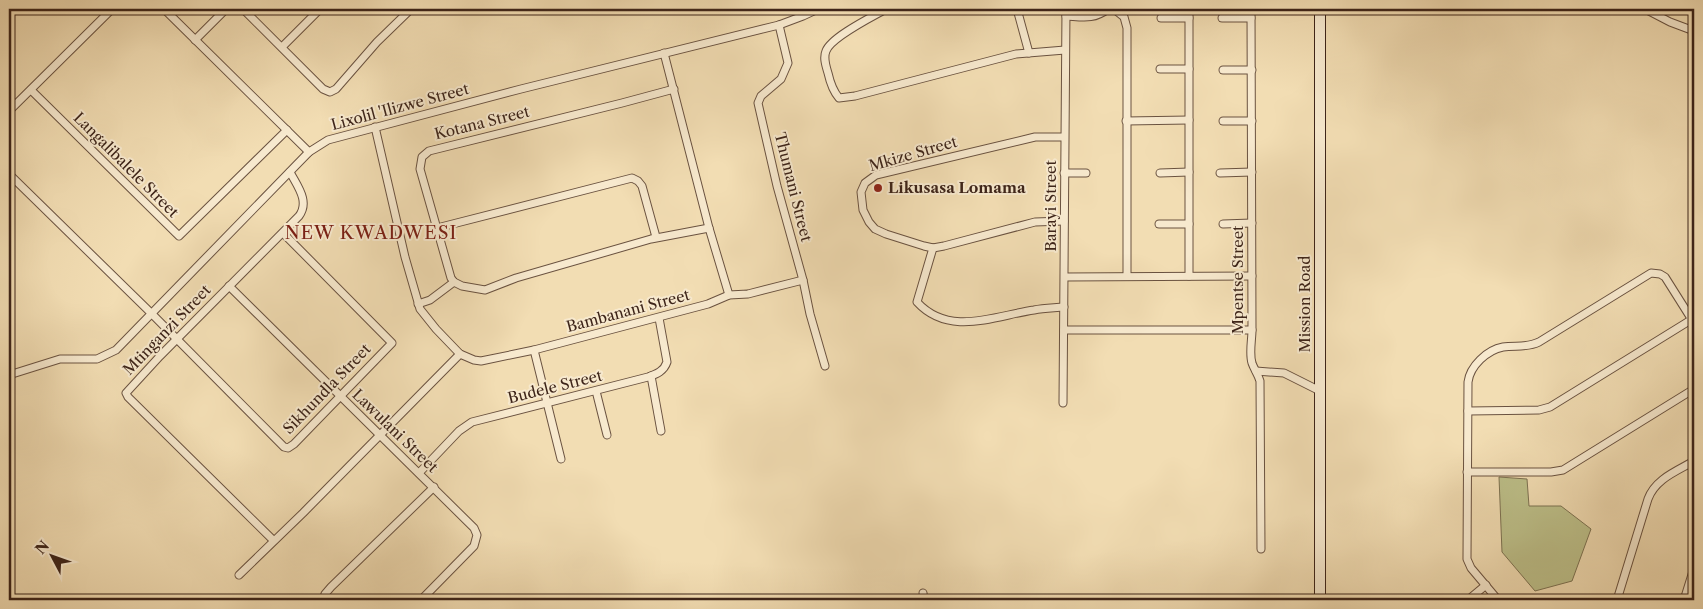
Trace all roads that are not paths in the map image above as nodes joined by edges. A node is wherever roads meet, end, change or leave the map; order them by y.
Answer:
1 (112, 9) edge
2 (164, 9) edge
3 (226, 9) edge
4 (243, 9) edge
5 (320, 9) edge
6 (411, 9) edge
7 (818, 9) edge
8 (886, 9) edge
9 (1016, 9) edge
10 (1108, 9) edge
11 (1114, 9) edge
12 (1189, 9) edge
13 (1251, 9) edge
14 (1320, 9) edge
15 (1645, 9) edge
16 (1066, 12) edge
17 (1161, 18) dead end
18 (1189, 18) junction
19 (1222, 18) dead end
20 (1251, 18) junction
21 (779, 25) junction
22 (1694, 31) edge
23 (195, 40) junction
24 (282, 47) junction
25 (1065, 50) junction
26 (664, 53) junction
27 (1028, 53) junction
28 (1160, 69) dead end
29 (1189, 69) junction
30 (1222, 70) dead end
31 (1252, 70) junction
32 (674, 89) junction
33 (31, 90) junction
34 (9, 112) edge
35 (1189, 120) junction
36 (1126, 121) junction
37 (1223, 121) dead end
38 (1252, 121) junction
39 (375, 127) junction
40 (287, 130) junction
41 (1064, 137) junction
42 (309, 152) junction
43 (290, 172) junction
44 (1189, 172) junction
45 (1252, 172) junction
46 (1064, 173) junction
47 (1086, 173) dead end
48 (1160, 173) dead end
49 (1220, 173) dead end
50 (9, 174) edge
51 (1064, 221) junction
52 (1252, 223) junction
53 (1159, 224) dead end
54 (1189, 224) junction
55 (1224, 224) dead end
56 (437, 228) junction
57 (709, 228) junction
58 (283, 233) junction
59 (656, 237) junction
60 (933, 248) junction
61 (1127, 276) junction
62 (1189, 276) junction
63 (1252, 276) junction
64 (1065, 277) junction
65 (803, 280) junction
66 (454, 282) junction
67 (229, 286) junction
68 (729, 295) junction
69 (418, 304) junction
70 (1064, 307) junction
71 (151, 313) junction
72 (659, 318) junction
73 (1693, 320) edge
74 (1064, 330) junction
75 (1252, 330) junction
76 (176, 339) junction
77 (534, 350) junction
78 (460, 354) junction
79 (825, 366) dead end
80 (1256, 371) junction
81 (9, 375) edge
82 (651, 376) junction
83 (1694, 389) edge
84 (596, 390) junction
85 (1320, 391) junction
86 (339, 395) junction
87 (548, 403) junction
88 (1063, 403) dead end
89 (1468, 411) junction
90 (661, 431) dead end
91 (379, 435) junction
92 (607, 435) dead end
93 (561, 459) dead end
94 (1694, 461) edge
95 (1467, 472) junction
96 (419, 473) junction
97 (434, 487) junction
98 (274, 540) junction
99 (1261, 549) dead end
100 (1694, 571) edge
101 (239, 574) dead end
102 (1486, 585) junction
103 (323, 600) edge
104 (421, 600) edge
105 (1320, 600) edge
106 (1468, 600) edge
107 (1498, 600) edge
108 (1618, 600) edge
109 (1684, 600) edge

1 - 33 street
2 - 23 street
3 - 23 street
4 - 24 street
5 - 24 street
6 - 24 street
7 - 21 street, Lixolil 'Ilizwe Street
8 - 27 street
9 - 27 street
10 - 16 street
11 - 36 street
12 - 18 street
13 - 20 street, Mpentse Street
14 - 85 street, Mission Road
15 - 22 street
16 - 25 street, Barayi Street
17 - 18 street
18 - 29 street
19 - 20 street
20 - 31 street, Mpentse Street
21 - 26 street, Lixolil 'Ilizwe Street
21 - 65 street, Thumani Street
23 - 40 street
25 - 27 street
25 - 41 street, Barayi Street
26 - 32 street
26 - 39 street, Lixolil 'Ilizwe Street
28 - 29 street
29 - 35 street
30 - 31 street
31 - 38 street, Mpentse Street
32 - 56 street, Kotana Street
32 - 57 street
33 - 34 street
33 - 40 street, Langalibalele Street
35 - 36 street
35 - 44 street
36 - 61 street
37 - 38 street
38 - 45 street, Mpentse Street
39 - 42 street, Lixolil 'Ilizwe Street
39 - 69 street
40 - 42 street
41 - 46 street, Barayi Street
41 - 60 street, Mkize Street
42 - 43 street, Lixolil 'Ilizwe Street
43 - 58 street, Mtinganzi Street
43 - 71 street, Lixolil 'Ilizwe Street
44 - 48 street
44 - 54 street
45 - 49 street
45 - 52 street, Mpentse Street
46 - 47 street
46 - 51 street, Barayi Street
50 - 71 street, Sikhundla Street
51 - 60 street
51 - 64 street, Barayi Street
52 - 55 street
52 - 63 street, Mpentse Street
53 - 54 street
54 - 62 street
56 - 59 street
56 - 66 street, Kotana Street
57 - 59 street
57 - 68 street
58 - 67 street, Mtinganzi Street
58 - 86 street, Sikhundla Street
59 - 66 street
60 - 70 street
61 - 62 street
61 - 64 street
62 - 63 street
63 - 75 street, Mpentse Street
64 - 70 street, Barayi Street
65 - 68 street, Bambanani Street
65 - 79 street, Thumani Street
66 - 69 street
67 - 76 street, Mtinganzi Street
67 - 86 street, Lawulani Street
68 - 72 street, Bambanani Street
69 - 78 street
70 - 74 street, Barayi Street
71 - 76 street, Sikhundla Street
71 - 81 street, Lixolil 'Ilizwe Street
72 - 77 street, Bambanani Street
72 - 82 street
73 - 89 street
73 - 89 street
74 - 75 street
74 - 88 street, Barayi Street
75 - 80 street, Mpentse Street
76 - 86 street, Sikhundla Street
76 - 98 street, Mtinganzi Street
77 - 78 street, Bambanani Street
77 - 87 street
78 - 91 street
80 - 85 street
80 - 99 street, Mpentse Street
82 - 84 street, Budele Street
82 - 90 street
83 - 95 street
84 - 87 street, Budele Street
84 - 92 street
85 - 105 street, Mission Road
86 - 91 street, Lawulani Street
87 - 93 street
87 - 96 street, Budele Street
89 - 95 street
91 - 96 street, Lawulani Street
91 - 98 street
94 - 108 street
95 - 102 street
96 - 97 street, Lawulani Street
97 - 103 street
97 - 104 street, Lawulani Street
98 - 101 street
100 - 109 street
102 - 106 street
102 - 107 street

